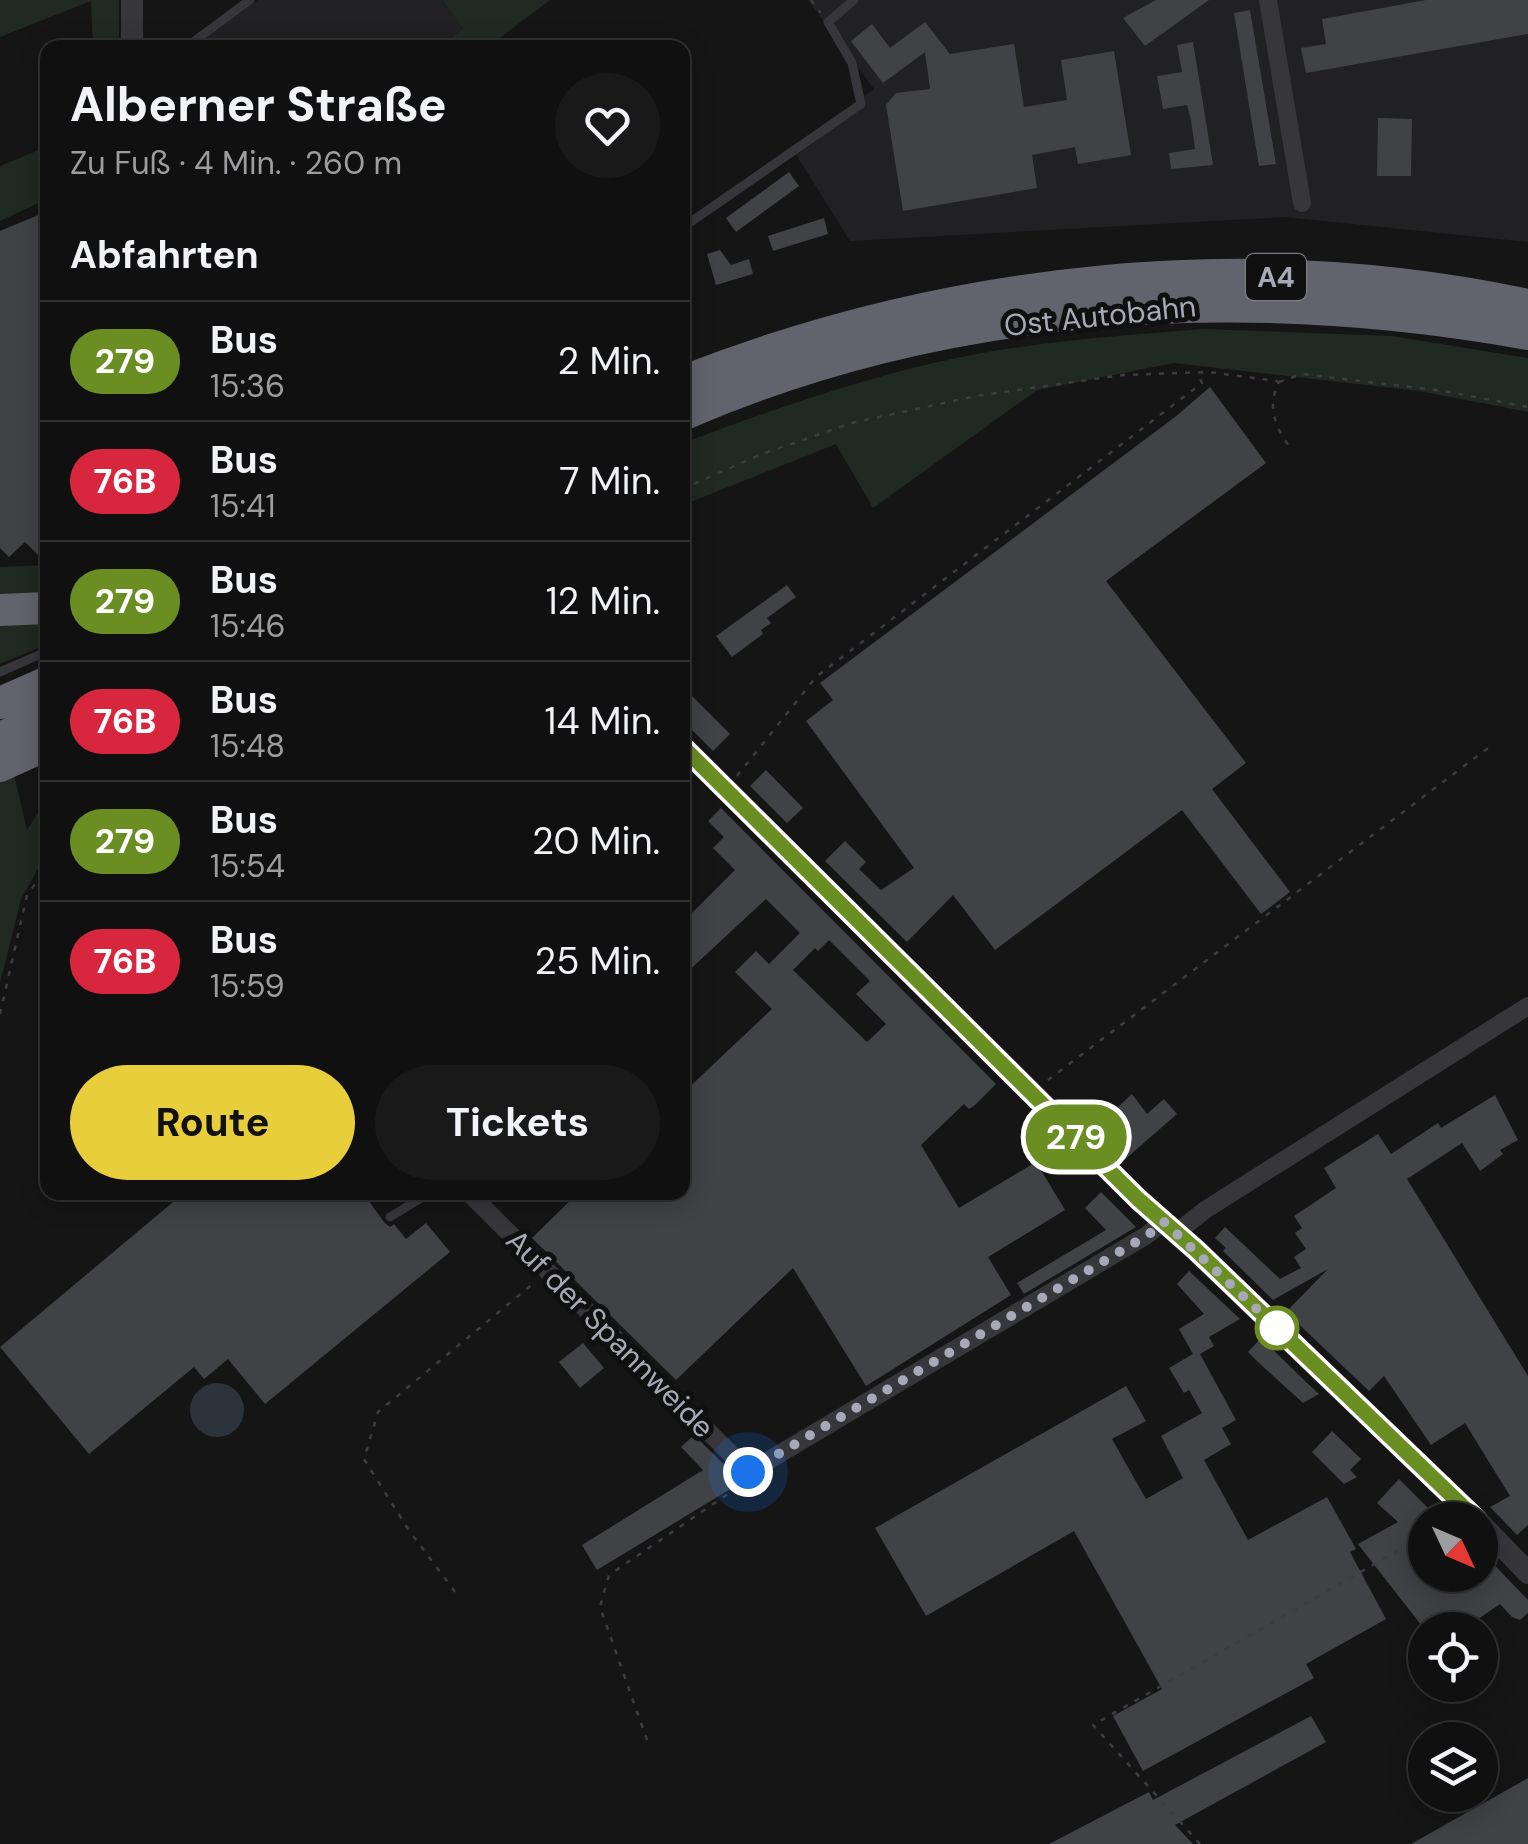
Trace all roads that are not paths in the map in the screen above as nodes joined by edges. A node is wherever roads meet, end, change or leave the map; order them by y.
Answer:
1 (132, 0) edge
2 (250, 0) edge
3 (854, 0) edge
4 (1268, 0) edge
5 (132, 40) edge
6 (196, 40) edge
7 (1302, 203) dead end
8 (690, 222) edge
9 (1528, 305) edge
10 (1528, 334) edge
11 (690, 379) edge
12 (690, 412) edge
13 (40, 608) edge
14 (0, 610) edge
15 (40, 654) edge
16 (0, 672) edge
17 (40, 686) edge
18 (0, 703) edge
19 (40, 720) edge
20 (0, 738) edge
21 (40, 748) edge
22 (690, 754) edge
23 (0, 766) edge
24 (1528, 1006) edge
25 (418, 1200) edge
26 (476, 1200) edge
27 (390, 1217) dead end
28 (1170, 1227) junction
29 (1457, 1502) edge
30 (1498, 1542) edge
31 (1528, 1573) edge

1 - 5 street
2 - 6 lane
3 - 8 lane
4 - 7 street
9 - 11 highway, Ost Autobahn / A4
10 - 12 highway, Ost Autobahn / A4
13 - 14 highway
15 - 16 lane
17 - 18 highway
19 - 20 highway
21 - 23 highway
22 - 28 street
24 - 28 street
25 - 27 lane
26 - 28 street, Auf der Spannweide
28 - 29 street
30 - 31 street

